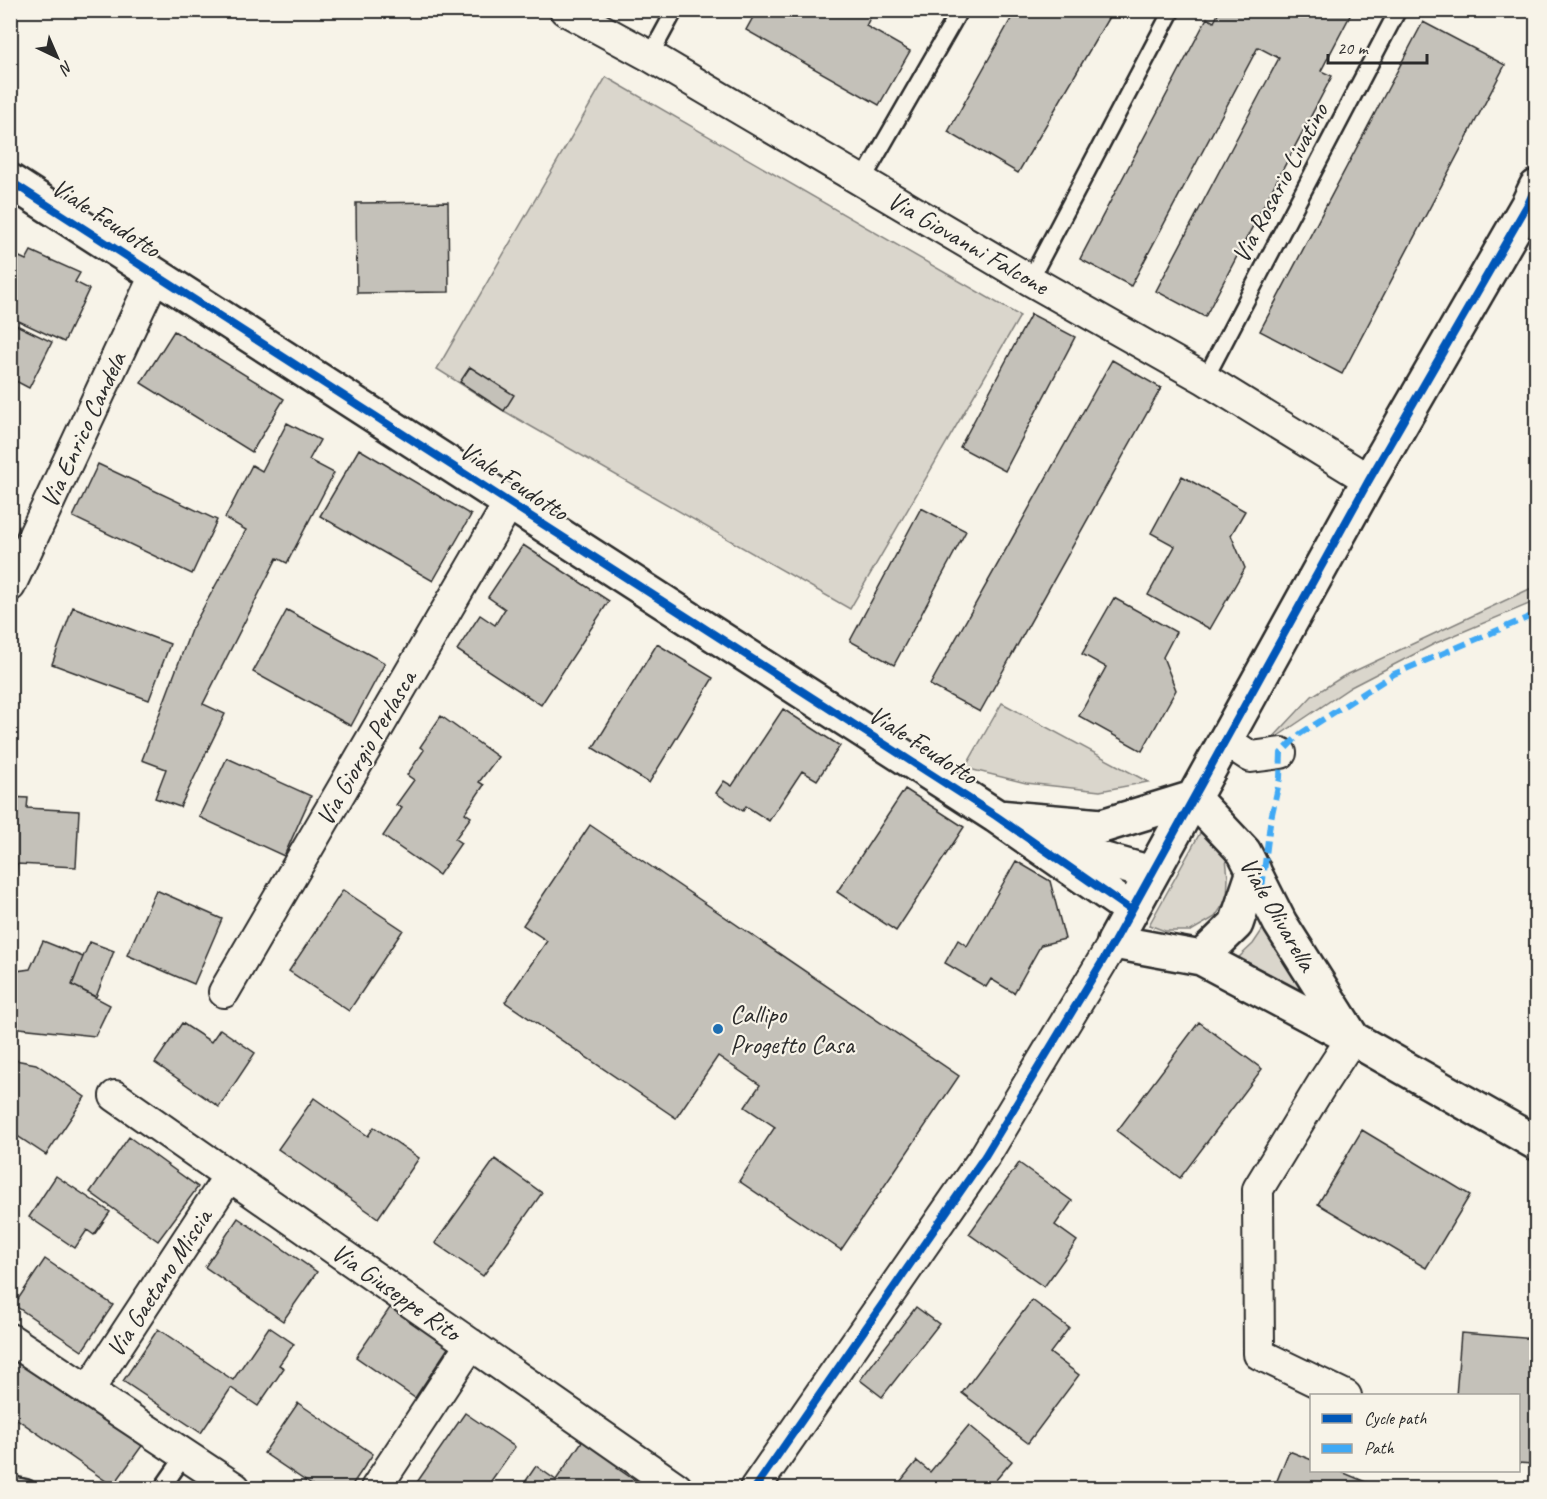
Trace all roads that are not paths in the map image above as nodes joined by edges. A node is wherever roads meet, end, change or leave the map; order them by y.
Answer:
1 (565, 10) edge
2 (675, 10) edge
3 (960, 10) edge
4 (1172, 10) edge
5 (1398, 10) edge
6 (650, 56) junction
7 (862, 181) junction
8 (10, 182) edge
9 (1536, 187) edge
10 (155, 275) junction
11 (1029, 280) junction
12 (1205, 379) junction
13 (1369, 480) junction
14 (509, 503) junction
15 (10, 586) edge
16 (1225, 740) junction
17 (1281, 753) dead end
18 (1193, 798) junction
19 (996, 816) junction
20 (1027, 838) junction
21 (1254, 871) junction
22 (1151, 873) junction
23 (1131, 910) junction
24 (1114, 942) junction
25 (1201, 958) junction
26 (224, 992) dead end
27 (1352, 1038) junction
28 (115, 1096) dead end
29 (1536, 1143) edge
30 (229, 1176) junction
31 (10, 1339) edge
32 (471, 1344) junction
33 (88, 1391) junction
34 (1345, 1394) edge
35 (185, 1455) junction
36 (10, 1484) edge
37 (27, 1488) edge
38 (162, 1488) edge
39 (235, 1488) edge
40 (376, 1488) edge
41 (677, 1488) edge
42 (755, 1488) edge

1 - 6 street, Via Giovanni Falcone
2 - 6 lane
3 - 7 lane
4 - 11 lane
5 - 12 lane, Via Rosario Livatino
6 - 7 street, Via Giovanni Falcone
7 - 11 street, Via Giovanni Falcone
8 - 10 street, Viale Feudotto
9 - 13 street
10 - 14 street, Viale Feudotto
10 - 15 street, Via Enrico Candela
11 - 12 street, Via Giovanni Falcone
12 - 13 street, Via Giovanni Falcone
13 - 16 street
14 - 19 street, Viale Feudotto
14 - 26 street, Via Giorgio Perlasca
16 - 17 street
16 - 18 street
18 - 19 street
18 - 21 street, Viale Olivarella
18 - 22 street
19 - 20 street, Viale Feudotto
20 - 22 street
20 - 23 street, Viale Feudotto
21 - 25 street
21 - 27 street, Viale Olivarella
22 - 23 street
23 - 24 street
24 - 25 street, Viale Olivarella
24 - 42 street
25 - 27 street, Viale Olivarella
27 - 29 street, Viale Olivarella
27 - 34 street
28 - 30 street, Via Giuseppe Rito
30 - 32 street, Via Giuseppe Rito
30 - 33 street, Via Gaetano Miscia
31 - 33 street
32 - 40 street
32 - 41 street, Via Giuseppe Rito
33 - 35 street
35 - 38 lane
35 - 39 street
36 - 37 lane

